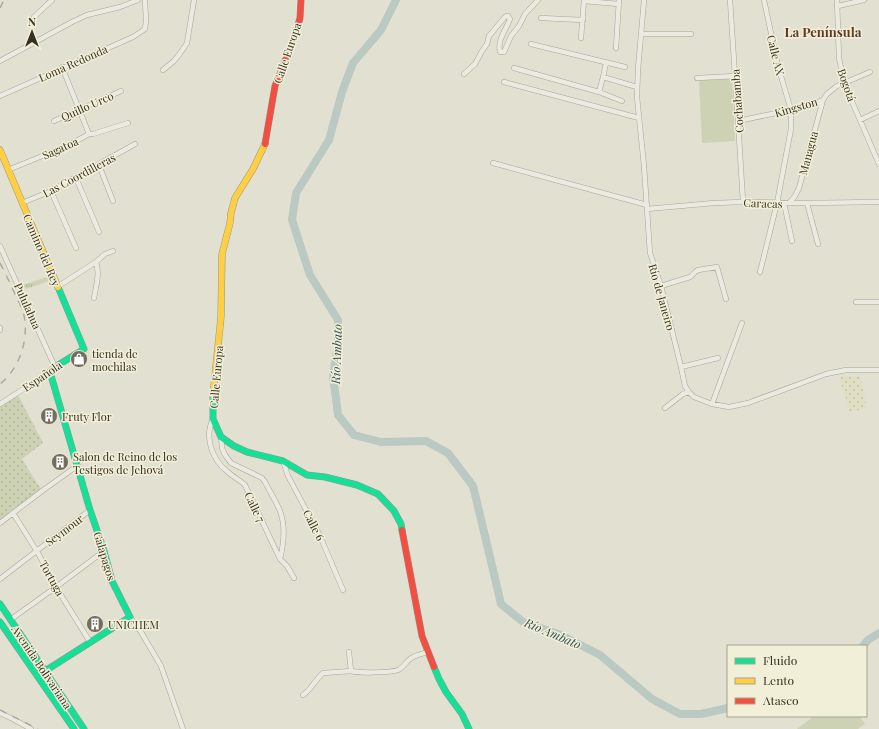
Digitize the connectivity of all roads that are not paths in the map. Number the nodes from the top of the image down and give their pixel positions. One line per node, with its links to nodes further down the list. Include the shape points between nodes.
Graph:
1 (52, 0): 15 (street)
2 (138, 0): 23 (street, via 87,15)
3 (145, 0): 26 (street, Loma Redonda, via 145,29 133,37)
4 (194, 0): 28 (street, via 187,43 174,61)
5 (301, 0): 92 (street, Calle Europa, via 300,18 274,91 261,153 235,198 222,254 221,317)
6 (538, 0): 30 (street, via 525,14 504,52 500,52 499,43 510,19 508,16 489,36 475,64)
7 (644, 0): 18 (street, Río de Janeiro)
8 (730, 0): 31 (street, Cochabamba)
9 (764, 0): 43 (street, Calle AX, via 778,66)
10 (837, 0): 14 (street, Bogotá)
11 (864, 0): 14 (street)
12 (584, 1): 13 (street); 17 (street)
13 (619, 2): 22 (street)
14 (838, 6): 35 (street, Bogotá, via 839,58)
15 (34, 17)
16 (541, 18): 17 (street)
17 (584, 20): 20 (street)
18 (641, 34): 19 (street); 36 (street, Río de Janeiro)
19 (691, 34)
20 (581, 38)
21 (531, 44): 24 (street)
22 (616, 48)
23 (0, 61)
24 (606, 63): 25 (street); 32 (street)
25 (625, 67)
26 (62, 68): 39 (street, Loma Redonda); 42 (street, Sagatoa)
27 (514, 68): 38 (street)
28 (163, 70)
29 (870, 72): 35 (street, Kingston)
30 (464, 74)
31 (736, 76): 33 (street); 48 (street, Cochabamba)
32 (603, 77): 36 (street); 38 (street)
33 (697, 78)
34 (504, 82): 45 (street)
35 (844, 83): 40 (street, Kingston, via 832,89); 46 (street, Bogotá)
36 (637, 87): 45 (street, Río de Janeiro)
37 (121, 91): 42 (street, Quillo Urco)
38 (599, 92): 41 (street)
39 (0, 96)
40 (823, 100): 43 (street, Kingston); 64 (street, Managua, via 798,188 795,196)
41 (622, 101)
42 (79, 109): 47 (street, Quillo Urco); 50 (street, Sagatoa)
43 (791, 110): 48 (street, Kingston); 63 (street, Calle AX, via 791,129)
44 (879, 111): 46 (street)
45 (639, 118): 66 (street, Río de Janeiro)
46 (860, 120): 54 (street, Bogotá)
47 (54, 121)
48 (738, 121): 60 (street, Cochabamba)
49 (128, 123): 50 (street)
50 (90, 134): 56 (street, Sagatoa)
51 (136, 144): 55 (street, Las Coordilleras)
52 (0, 150): 56 (street, Camino del Rey)
53 (493, 163): 66 (street)
54 (879, 164)
55 (99, 165): 57 (street, Las Coordilleras); 59 (street)
56 (8, 170): 62 (street, Camino del Rey)
57 (76, 178): 58 (street, Las Coordilleras); 67 (street)
58 (50, 191): 62 (street, Las Coordilleras); 71 (street)
59 (113, 200)
60 (743, 202): 63 (street, Caracas); 66 (street, Caracas)
61 (879, 202): 65 (street, Caracas)
62 (22, 203): 76 (street, Camino del Rey)
63 (777, 203): 64 (street, Caracas); 74 (street, Calle AX)
64 (786, 203): 65 (street, Caracas); 68 (street)
65 (807, 203): 69 (street)
66 (647, 207): 75 (street, Río de Janeiro, via 650,253)
67 (99, 232)
68 (792, 241)
69 (818, 244)
70 (0, 246): 84 (street, Pululahua)
71 (76, 248)
72 (113, 250): 73 (street)
73 (96, 262): 76 (street); 77 (street)
74 (760, 272)
75 (661, 286): 78 (street, via 693,276 695,271 717,267); 85 (street, Río de Janeiro)
76 (57, 287): 82 (street, Camino del Rey)
77 (94, 298)
78 (726, 299)
79 (856, 302): 80 (street)
80 (879, 302)
81 (742, 323): 90 (street)
82 (84, 349): 84 (street, Española)
83 (718, 358): 85 (street)
84 (55, 367): 87 (street, Española)
85 (681, 367): 88 (street, Río de Janeiro)
86 (879, 370): 90 (street, via 837,371 748,403 729,407)
87 (50, 372): 89 (street, Española); 95 (street, Galapagos)
88 (689, 392): 90 (street, via 694,397); 91 (street)
89 (0, 404)
90 (712, 404)
91 (665, 408)
92 (213, 419): 93 (street, Calle Europa); 101 (street, Calle 7, via 209,437 214,456 227,472 245,485)
93 (221, 437): 94 (street, via 247,452); 101 (street, via 222,448 231,463 262,478 280,512 284,529)
94 (283, 461): 105 (street, Calle 6); 112 (street, via 307,474 336,479 368,489 378,494 394,511 401,524 422,636)
95 (77, 466): 96 (street, Galapagos); 97 (street)
96 (90, 510): 99 (street, Seymour); 100 (street, Galapagos)
97 (13, 513): 98 (street); 99 (street, Tortuga)
98 (0, 523)
99 (37, 551): 103 (street, Seymour); 104 (street, Tortuga)
100 (104, 551): 104 (street); 107 (street, Galapagos, via 112,581)
101 (280, 559): 102 (street, Calle 7)
102 (294, 578)
103 (0, 579)
104 (56, 587): 108 (street); 110 (street, Tortuga)
105 (343, 590)
106 (0, 604): 108 (street, Avenida Bolivariana)
107 (130, 617): 110 (street); 121 (street, Galapagos, via 161,666)
108 (10, 620): 113 (street, Avenida Bolivariana)
109 (0, 622): 115 (street, Avenida Bolivariana)
110 (90, 642): 113 (street)
111 (349, 652): 114 (street)
112 (428, 652): 114 (street, via 409,660 398,670); 122 (street, via 439,679)
113 (45, 671): 115 (street); 120 (street, Avenida Bolivariana)
114 (351, 671): 116 (street, via 323,673)
115 (38, 678): 119 (street, Avenida Bolivariana)
116 (303, 695)
117 (0, 713): 118 (street)
118 (31, 729)
119 (74, 729)
120 (84, 729)
121 (183, 729)
122 (469, 729)

